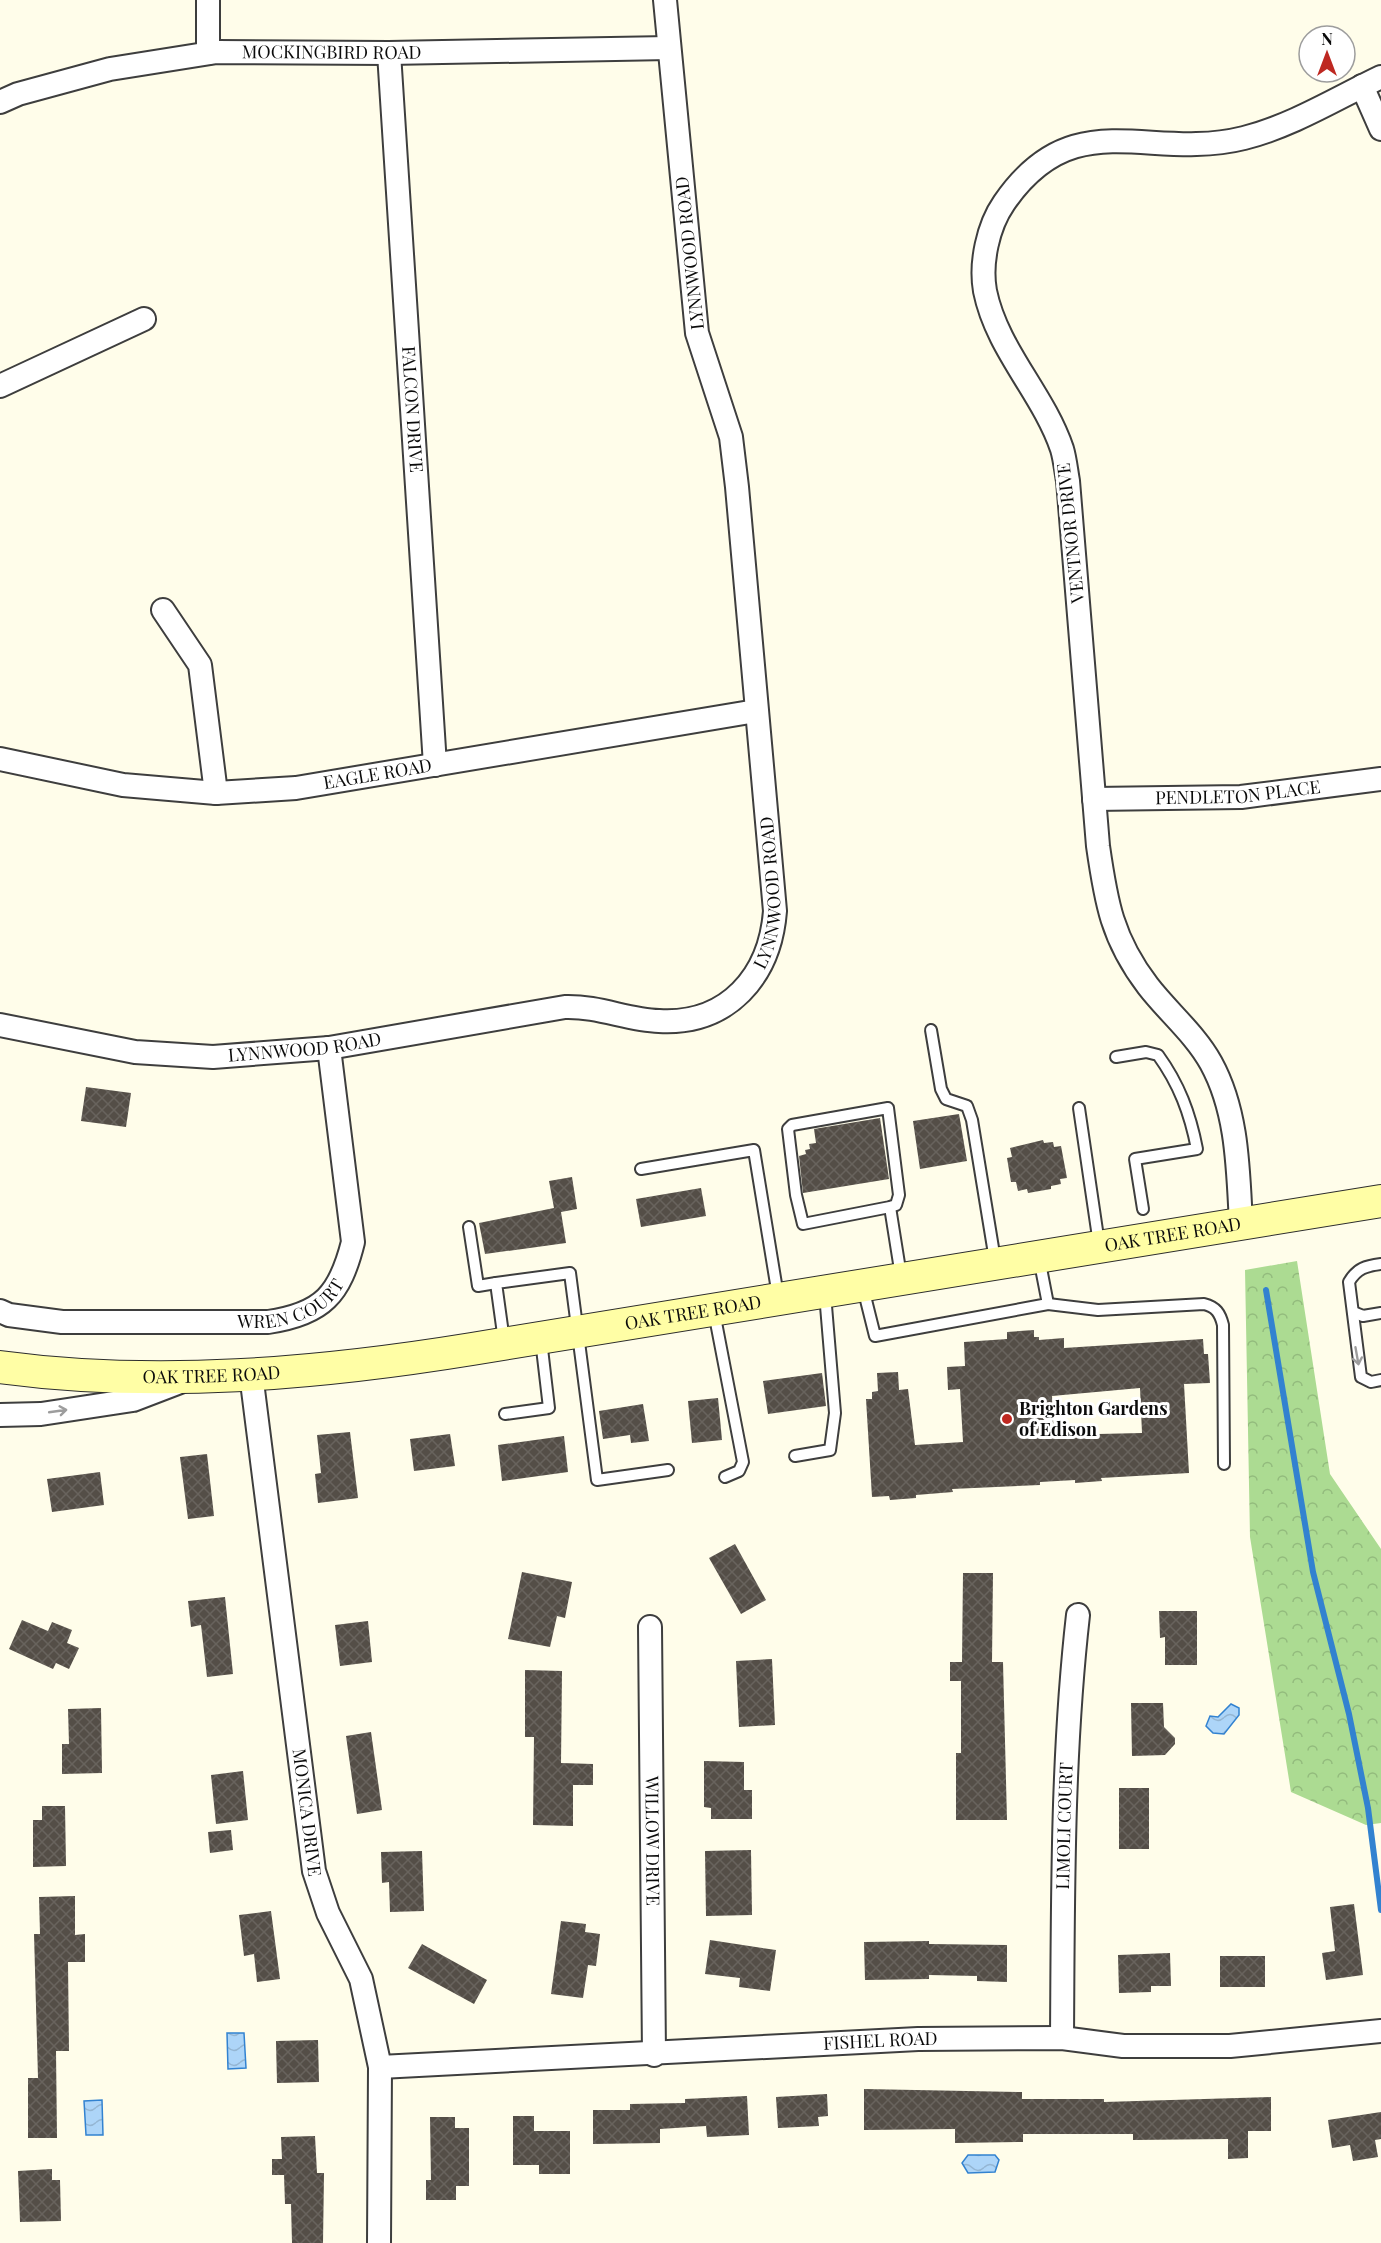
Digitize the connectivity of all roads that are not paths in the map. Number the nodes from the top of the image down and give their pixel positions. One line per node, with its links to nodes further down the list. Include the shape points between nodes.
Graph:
1 (208, 0): 5 (street)
2 (665, 0): 3 (street, LYNNWOOD ROAD)
3 (669, 48): 4 (street, MOCKINGBIRD ROAD); 12 (street, LYNNWOOD ROAD, via 697,333 731,437)
4 (389, 53): 5 (street, MOCKINGBIRD ROAD); 14 (street, FALCON DRIVE)
5 (208, 54): 7 (street, MOCKINGBIRD ROAD, via 110,69)
6 (1372, 82): 8 (street); 17 (street, VENTNOR DRIVE, via 1293,120 1244,138 1191,145 1113,140 1085,143 1059,153 1016,186 989,236 984,288 993,321 1062,450 1068,480)
7 (0, 102)
8 (1381, 129)
9 (144, 319): 10 (street)
10 (0, 386)
11 (163, 610): 16 (street, via 200,664)
12 (756, 711): 14 (street, EAGLE ROAD); 20 (street, LYNNWOOD ROAD, via 775,911 767,956 741,992 703,1016 681,1021 658,1022 597,1008 565,1007)
13 (0, 759): 16 (street, EAGLE ROAD, via 123,785)
14 (435, 765): 16 (street, EAGLE ROAD, via 296,788)
15 (1381, 778): 17 (street, PENDLETON PLACE, via 1241,797)
16 (216, 793)
17 (1094, 799): 27 (street, VENTNOR DRIVE, via 1106,902 1117,938 1148,986 1211,1063 1225,1098 1236,1147)
18 (0, 1025): 20 (street, LYNNWOOD ROAD, via 135,1052 213,1057)
19 (931, 1030): 31 (lane, via 941,1089 946,1099 967,1106 972,1120)
20 (329, 1048): 40 (street, WREN COURT, via 353,1242 337,1289 321,1305 293,1318 268,1322 62,1322)
21 (1116, 1057): 26 (lane, via 1146,1052 1158,1055 1179,1088 1197,1149 1135,1159)
22 (1079, 1108): 29 (lane)
23 (641, 1169): 37 (lane, via 754,1150)
24 (1381, 1201): 27 (main road, OAK TREE ROAD)
25 (890, 1207): 25 (lane, via 803,1224 788,1129 801,1123 888,1108 899,1195 896,1205); 33 (lane)
26 (1143, 1209)
27 (1241, 1224): 29 (main road, OAK TREE ROAD)
28 (469, 1227): 34 (lane, via 478,1286)
29 (1099, 1247): 30 (main road, OAK TREE ROAD)
30 (1038, 1257): 31 (main road, OAK TREE ROAD); 38 (lane)
31 (996, 1264): 33 (main road, OAK TREE ROAD)
32 (1381, 1264): 41 (lane, via 1356,1271 1349,1282)
33 (902, 1279): 35 (main road, OAK TREE ROAD)
34 (496, 1284): 43 (lane, via 570,1273); 45 (lane)
35 (862, 1285): 36 (main road, OAK TREE ROAD); 38 (lane, via 875,1336)
36 (825, 1291): 37 (main road, OAK TREE ROAD); 52 (lane, via 835,1413 830,1450)
37 (778, 1299): 39 (main road, OAK TREE ROAD)
38 (1048, 1304): 53 (lane, via 1098,1310 1213,1306 1223,1325)
39 (713, 1309): 43 (main road, OAK TREE ROAD); 55 (lane, via 743,1462 739,1471)
40 (0, 1311)
41 (1353, 1312): 42 (lane, via 1363,1316); 49 (lane, one-way to 49, via 1361,1377 1371,1382)
42 (1381, 1313)
43 (578, 1331): 44 (main road, OAK TREE ROAD); 54 (lane, via 597,1480)
44 (540, 1337): 45 (main road, OAK TREE ROAD); 50 (lane, via 549,1408)
45 (504, 1343): 47 (main road, OAK TREE ROAD, via 410,1359)
46 (0, 1367): 48 (main road, OAK TREE ROAD)
47 (250, 1374): 48 (main road, OAK TREE ROAD); 61 (street, MONICA DRIVE, via 314,1871 328,1913 361,1980)
48 (198, 1376): 51 (street, one-way to 48, via 41,1414 133,1400)
49 (1381, 1380)
50 (505, 1414)
51 (0, 1415)
52 (795, 1456)
53 (1224, 1464)
54 (668, 1470)
55 (725, 1477)
56 (1078, 1615): 59 (street, LIMOLI COURT, via 1064,1788)
57 (650, 1627): 60 (street, WILLOW DRIVE)
58 (1381, 2031): 59 (street, FISHEL ROAD, via 1230,2046 1123,2046)
59 (1062, 2038): 60 (street, FISHEL ROAD, via 918,2039)
60 (654, 2055): 61 (street, FISHEL ROAD)
61 (380, 2067): 62 (street, MONICA DRIVE)
62 (379, 2243)

